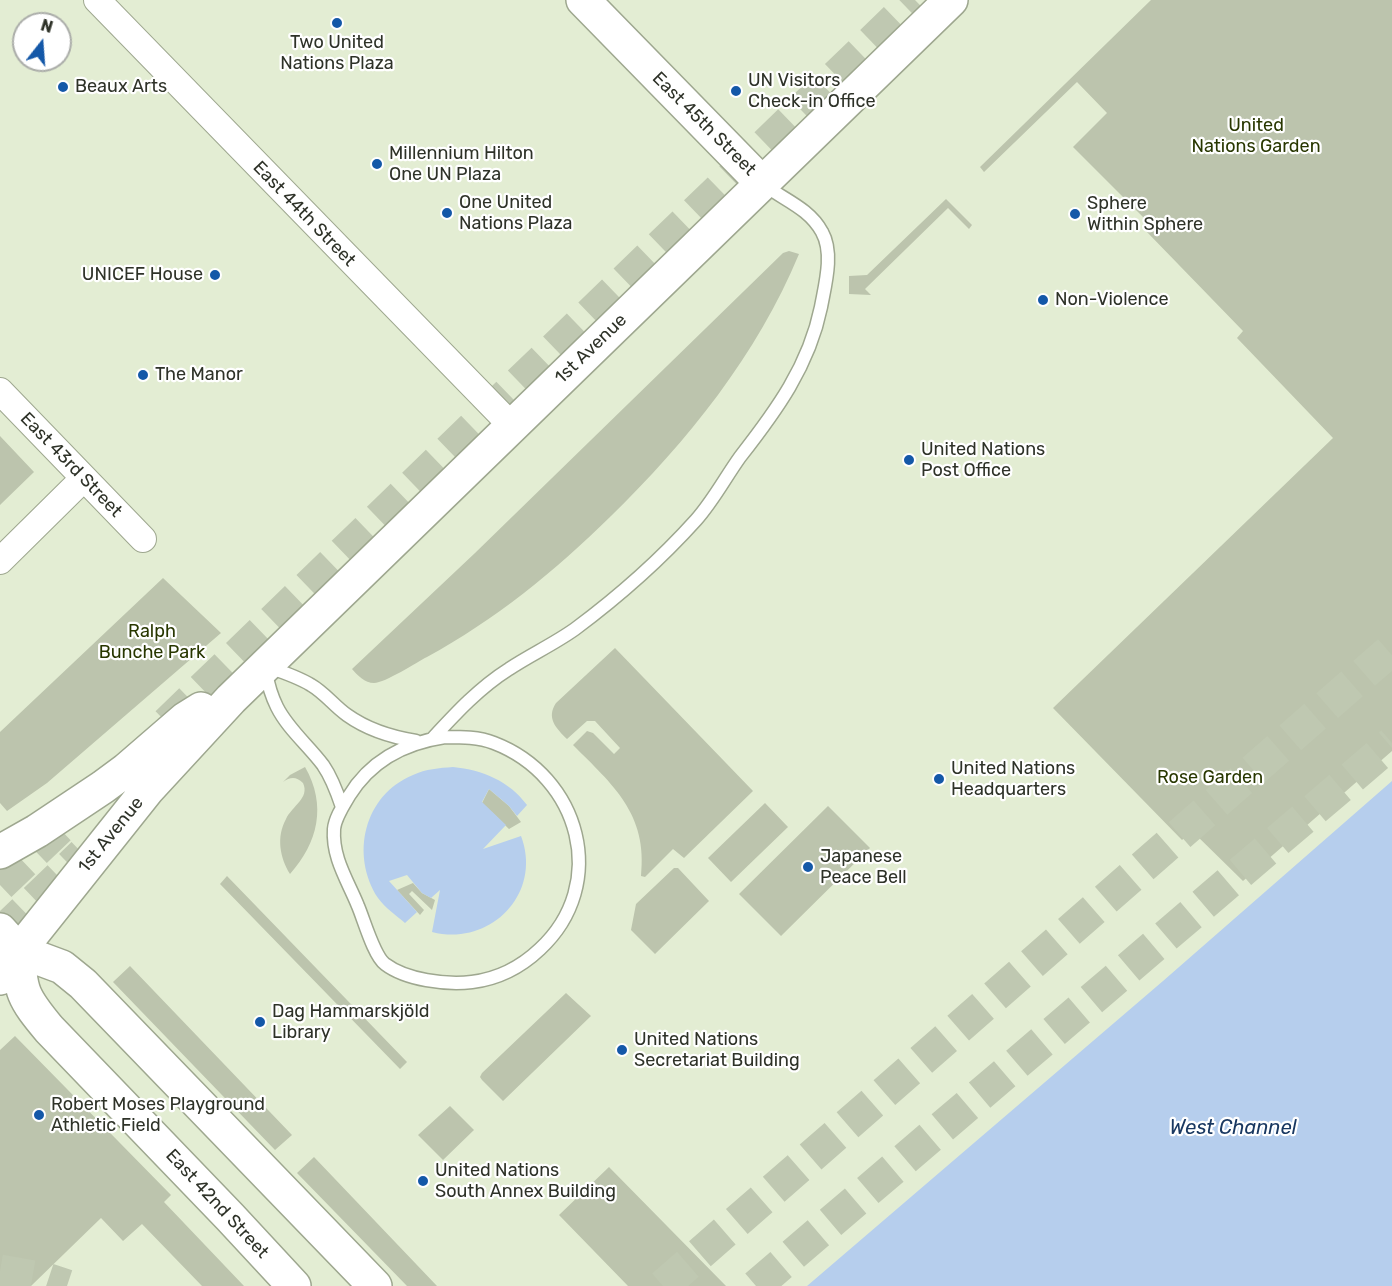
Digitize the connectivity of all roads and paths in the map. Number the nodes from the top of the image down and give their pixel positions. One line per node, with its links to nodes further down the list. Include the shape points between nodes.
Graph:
1 (97, 0): 6 (street, East 44th Street)
2 (583, 0): 4 (main road, East 45th Street)
3 (951, 0): 4 (main road, 1st Avenue)
4 (762, 183): 6 (main road, 1st Avenue); 12 (lane, East 45th Street, via 802,208 823,232 828,256 813,337 774,413 697,519 663,553 573,630 507,669 471,697)
5 (0, 391): 7 (street, East 43rd Street)
6 (512, 426): 10 (main road, 1st Avenue)
7 (84, 478): 8 (street, East 43rd Street); 9 (street)
8 (143, 539)
9 (0, 561)
10 (264, 666): 11 (main road, 1st Avenue); 13 (lane, via 310,684 346,715 369,728); 14 (lane, via 277,707 323,765)
11 (231, 699): 15 (main road, 1st Avenue, via 195,713 103,787); 16 (main road, 1st Avenue)
12 (432, 739): 13 (lane); 14 (lane, via 473,738 517,753 551,782 567,808 578,849 576,886 561,924 531,958 493,978 455,984 414,977 383,963 338,860 334,828)
13 (418, 742): 14 (lane, via 371,768)
14 (342, 807)
15 (0, 852)
16 (10, 940): 17 (main road, 1st Avenue); 18 (main road, East 42nd Street, via 24,995 49,1029); 19 (main road, via 72,974)
17 (0, 978)
18 (292, 1283)
19 (375, 1286)

